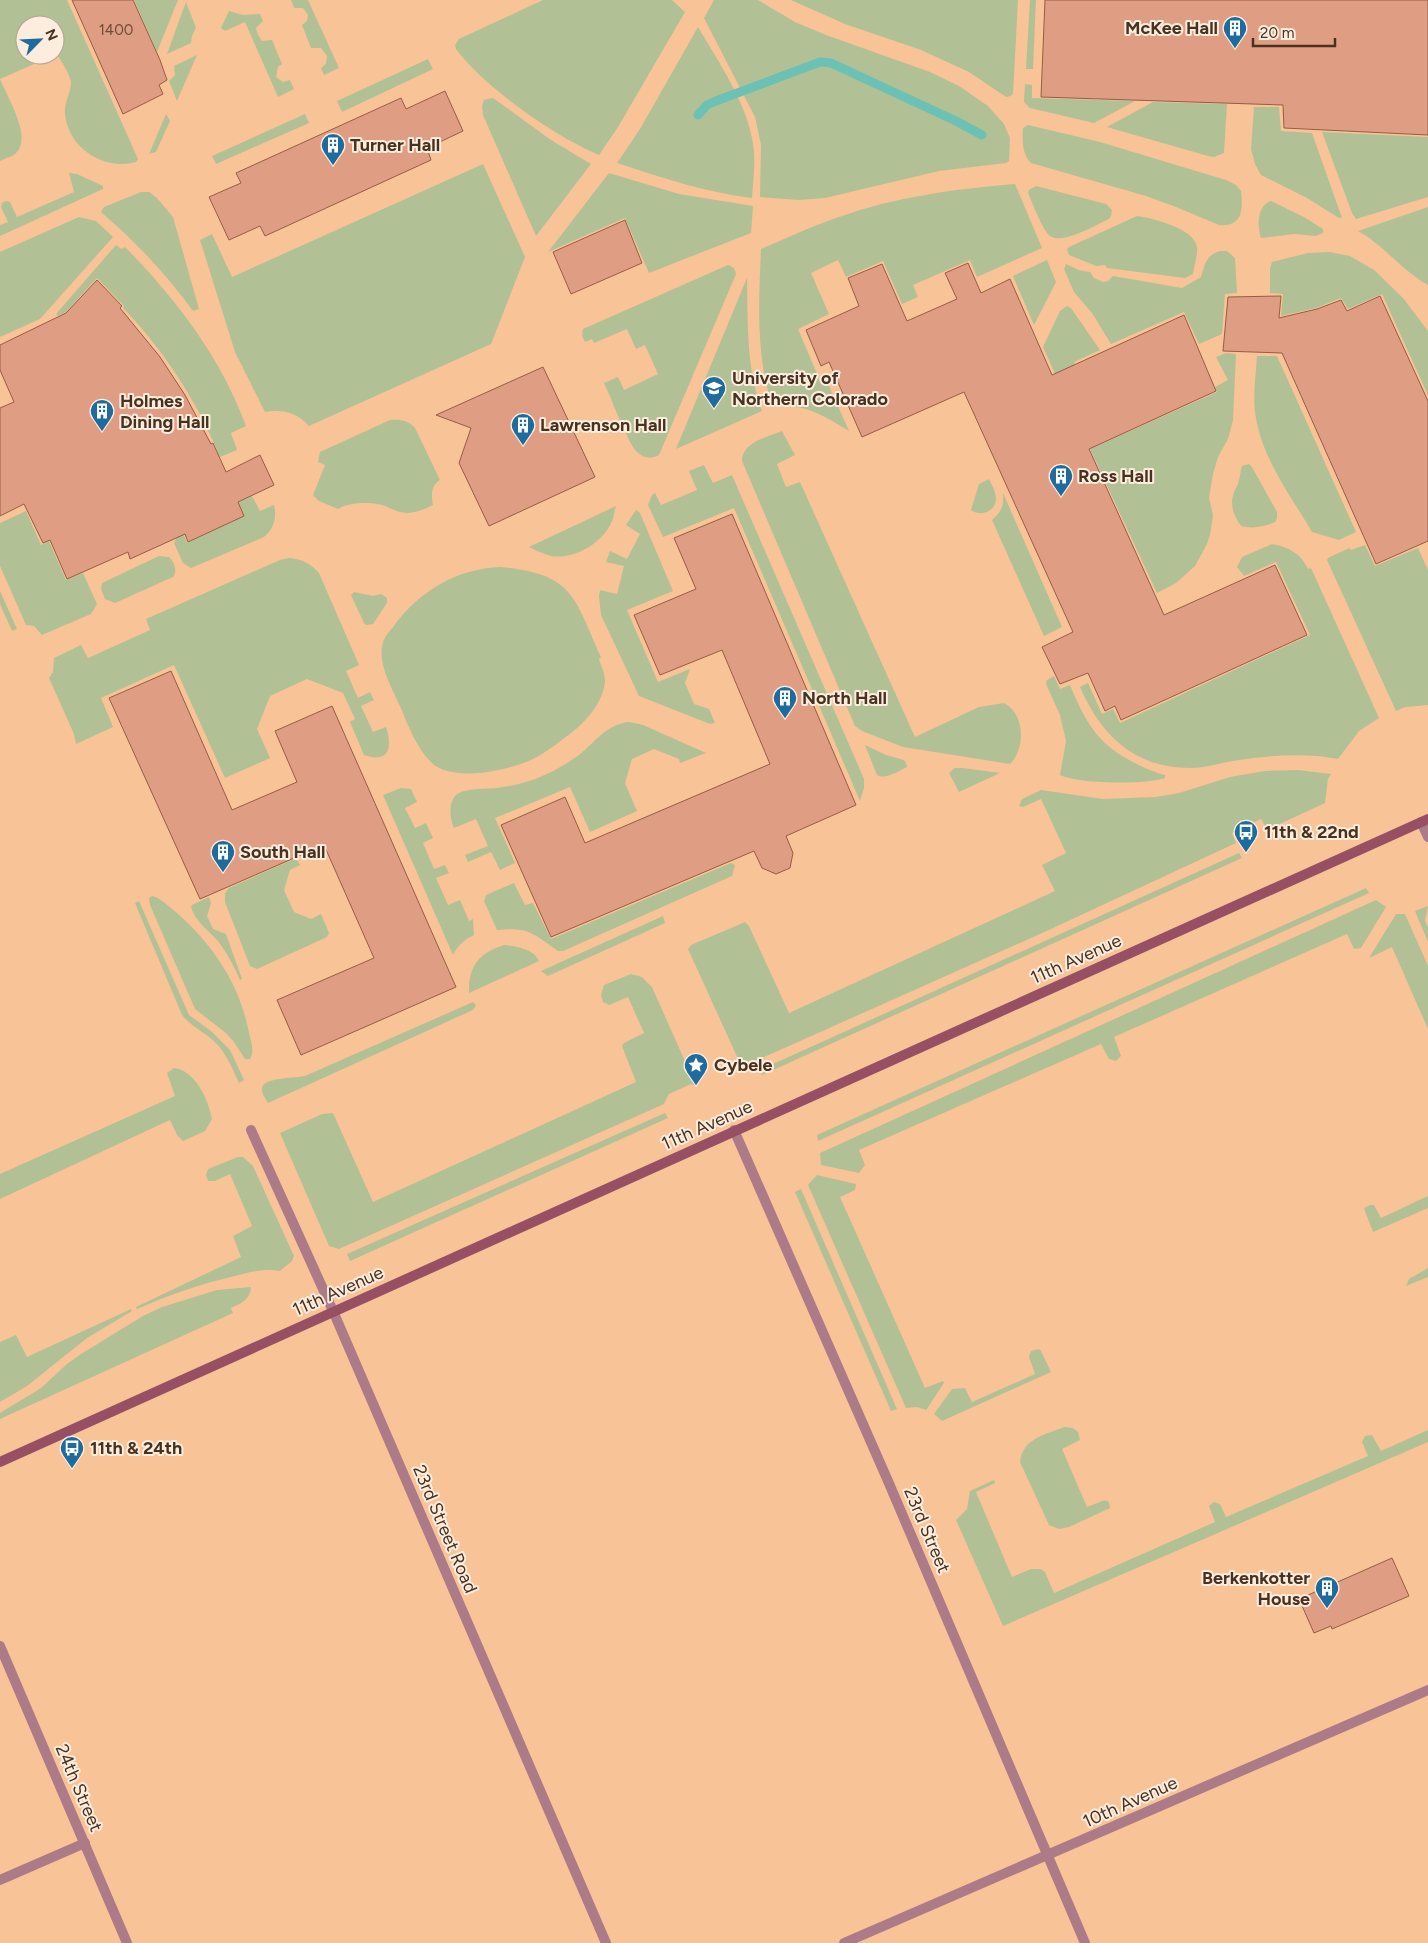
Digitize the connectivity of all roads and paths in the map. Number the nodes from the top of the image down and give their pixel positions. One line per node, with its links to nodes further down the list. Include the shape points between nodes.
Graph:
1 (1425, 820): 2 (street); 4 (main road, 11th Avenue)
2 (1428, 837)
3 (251, 1130): 5 (street, 23rd Street Road)
4 (734, 1130): 5 (main road, 11th Avenue); 10 (street, 23rd Street)
5 (333, 1311): 6 (main road, 11th Avenue); 13 (street, 23rd Street Road)
6 (0, 1462)
7 (0, 1646): 9 (street, 24th Street)
8 (1428, 1690): 10 (street, 10th Avenue)
9 (85, 1842): 11 (street); 12 (street, 24th Street)
10 (1048, 1856): 14 (street, 10th Avenue); 15 (street, 23rd Street)
11 (0, 1880)
12 (127, 1943)
13 (606, 1943)
14 (844, 1943)
15 (1086, 1943)

